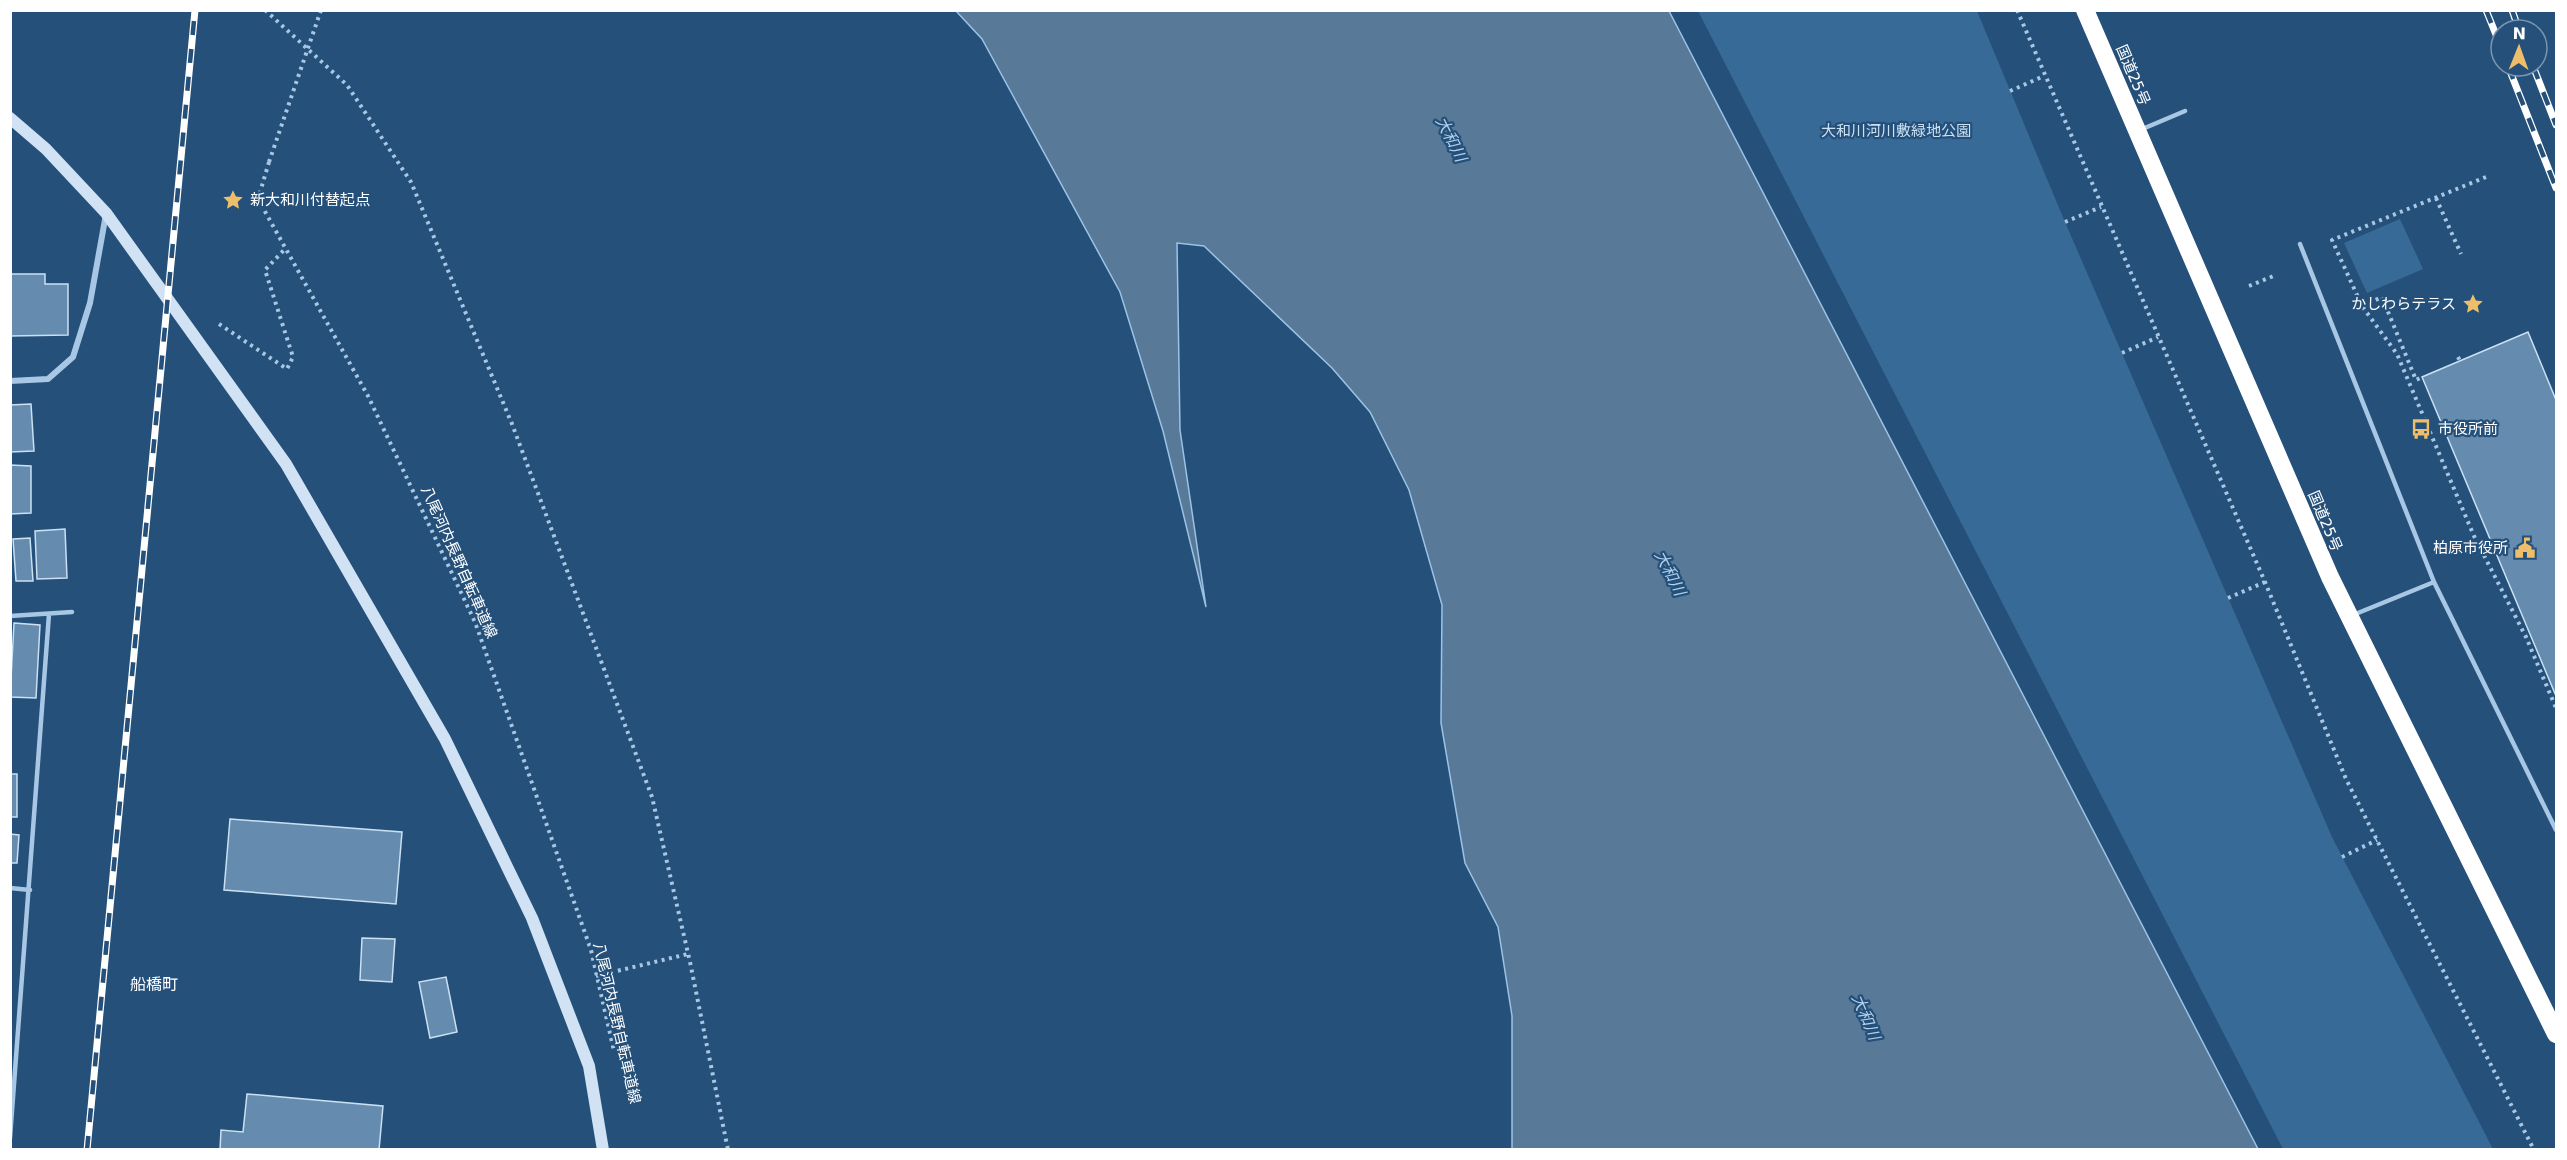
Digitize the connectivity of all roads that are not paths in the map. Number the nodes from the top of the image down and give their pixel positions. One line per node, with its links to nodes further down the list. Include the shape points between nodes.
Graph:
1 (2085, 10): 4 (highway, 国道25号)
2 (2185, 111): 4 (lane)
3 (10, 118): 5 (street)
4 (2138, 131): 12 (highway, 国道25号)
5 (106, 213): 7 (street, via 90,303 73,357 48,379); 18 (street, via 286,464 445,739 536,928 589,1066)
6 (2300, 244): 8 (lane)
7 (10, 381)
8 (2434, 582): 12 (lane); 13 (lane)
9 (72, 612): 10 (lane)
10 (49, 614): 11 (lane); 15 (lane)
11 (10, 616)
12 (2349, 616): 16 (highway, 国道25号)
13 (2556, 830)
14 (10, 888): 15 (lane)
15 (30, 890): 17 (lane)
16 (2556, 1034)
17 (10, 1138)
18 (603, 1149)

